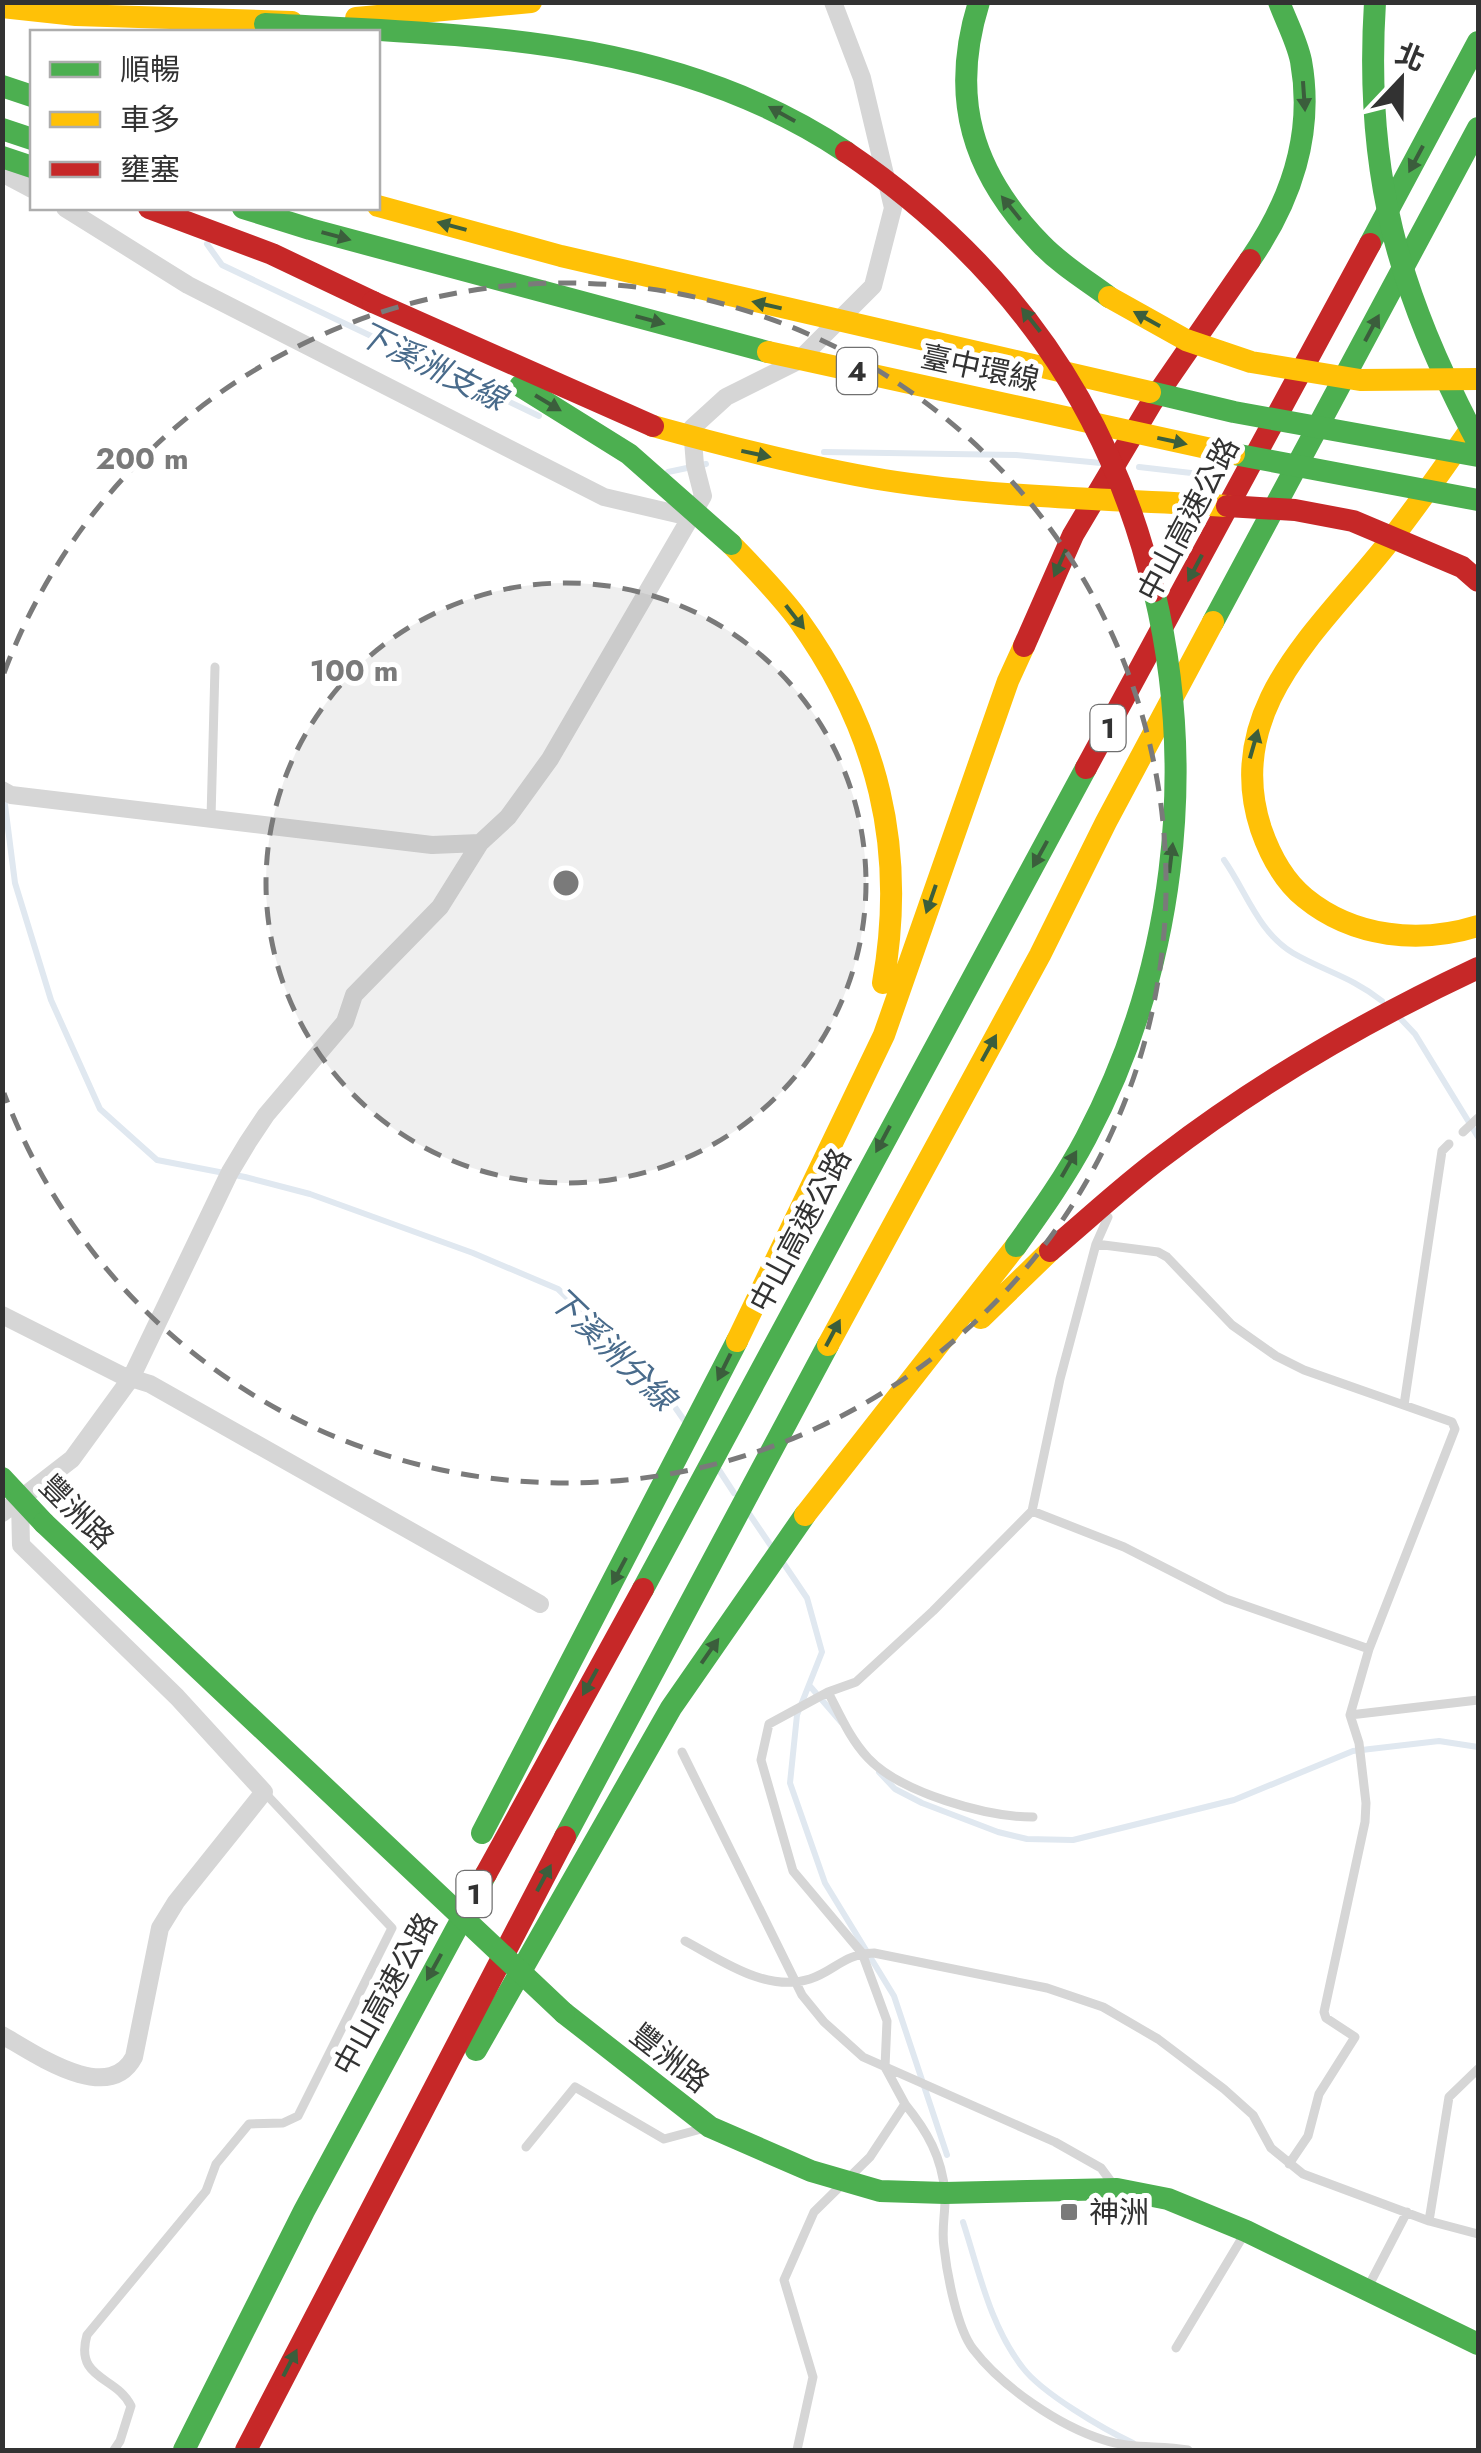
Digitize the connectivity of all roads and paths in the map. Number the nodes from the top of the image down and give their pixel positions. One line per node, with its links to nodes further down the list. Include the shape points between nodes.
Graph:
1 (531, 2): 7 (main road, bridge)
2 (833, 2): 30 (street, via 862,78 893,208 888,237 873,286 798,361 726,397 692,428 703,496)
3 (979, 2): 25 (main road, one-way to 3, bridge, via 1360,380 1250,362 1186,340 1109,297 1043,246 1002,198 978,154 964,97 963,58)
4 (1280, 2): 40 (main road, one-way to 40, via 1300,57 1306,103 1302,152 1269,232 1152,402 1073,534 1008,681 884,1035)
5 (1375, 2): 27 (main road, bridge, via 1375,163 1420,322)
6 (2, 7): 7 (main road)
7 (266, 24): 8 (main road, one-way to 7, bridge)
8 (369, 30)
9 (380, 31): 45 (main road, one-way to 9, bridge, via 1094,1123 1124,1052 1161,916 1176,804 1170,668 1132,508 1108,448 1037,327 995,276 898,188 771,107 628,58)
10 (1478, 42): 77 (main road, 中山高速公路 / 1, one-way to 77)
11 (2, 86): 12 (main road)
12 (30, 95)
13 (1478, 128): 76 (main road, 1, one-way to 13)
14 (2, 130): 15 (main road)
15 (30, 138)
16 (2, 157): 17 (main road)
17 (30, 166)
18 (2, 174): 19 (street)
19 (30, 187)
20 (380, 207): 28 (main road, 臺中環線 / 4, one-way to 20, bridge, via 1178,400 598,265)
21 (68, 210): 30 (street, via 188,285 604,497)
22 (154, 210): 24 (main road, via 272,254)
23 (249, 210): 29 (main road, 臺中環線 / 4, one-way to 29, bridge, via 772,353 1203,448)
24 (373, 302): 31 (main road, one-way to 31, bridge, via 651,425 740,450 885,480 1295,510 1354,521); 40 (main road, one-way to 40, bridge, via 629,454 731,544 796,616 850,701 886,810 893,942)
25 (1478, 379)
26 (1478, 418): 36 (main road, one-way to 26, via 1425,939 1339,920 1302,896 1274,861 1248,792 1249,756 1280,675)
27 (1478, 443)
28 (1478, 456)
29 (1478, 500)
30 (691, 517): 35 (street, via 550,759)
31 (1478, 580)
32 (216, 667): 34 (lane)
33 (2, 790): 34 (street)
34 (211, 821): 35 (street, via 432,845)
35 (480, 843): 46 (street, via 440,908 354,995 345,1022 248,1142)
36 (1478, 926)
37 (1478, 959): 43 (lane, bridge, via 1312,1048 1194,1130 1120,1190)
38 (1478, 968): 45 (main road, bridge, via 1396,1006 1253,1092 1160,1158)
39 (1478, 1118): 41 (lane)
40 (844, 1122): 77 (main road, one-way to 77, via 664,1485 268,2242)
41 (1462, 1132)
42 (1449, 1144): 47 (lane, via 1442,1151)
43 (1096, 1244): 47 (lane, via 1158,1252 1232,1324 1276,1356); 50 (lane)
44 (2, 1315): 46 (street)
45 (952, 1337): 76 (main road, one-way to 45, via 457,2084 671,1708 826,1487)
46 (132, 1378): 49 (street, via 72,1459); 51 (street)
47 (1404, 1405): 52 (lane, via 1452,1422 1455,1429)
48 (2, 1478): 49 (main road, 豐洲路)
49 (11, 1507): 57 (street, via 21,1544); 66 (main road, 豐洲路, bridge, via 44,1522 564,2014)
50 (1032, 1511): 52 (lane, via 1124,1546 1226,1599); 53 (lane, via 856,1682)
51 (540, 1604)
52 (1369, 1650): 55 (lane)
53 (828, 1692): 58 (lane, via 852,1738 887,1774 986,1813); 60 (lane, via 769,1724 760,1760 794,1871)
54 (1478, 1700): 55 (lane)
55 (1351, 1720): 68 (lane, via 1366,1803 1324,2012 1355,2038 1319,2094 1308,2136)
56 (682, 1752): 61 (lane)
57 (264, 1792): 62 (street, via 160,1928 134,2057 125,2070 108,2077 67,2070); 81 (lane, via 392,1928 298,2116 249,2124 216,2164 206,2191 88,2335 88,2365 131,2406)
58 (1033, 1817)
59 (685, 1941): 61 (lane, via 755,1976)
60 (862, 1954): 61 (lane); 63 (lane, via 887,2021); 68 (lane, via 1047,1988 1120,2015 1224,2089)
61 (795, 1981): 63 (lane, via 824,2022 863,2057)
62 (2, 2035)
63 (885, 2067): 65 (lane); 70 (lane, via 1054,2142 1101,2168)
64 (1478, 2069): 73 (lane, via 1449,2097)
65 (905, 2104): 69 (lane); 71 (lane, via 933,2144)
66 (710, 2126): 67 (lane, via 664,2139 574,2087); 69 (main road, 豐洲路)
67 (526, 2147)
68 (1289, 2164): 72 (lane)
69 (846, 2182): 71 (main road, 豐洲路, via 880,2191); 84 (lane, via 814,2212 784,2280 813,2377)
70 (1117, 2189): 71 (main road, 豐洲路); 74 (main road, 豐洲路, via 1168,2199)
71 (945, 2193): 85 (lane, via 943,2242 972,2349 1060,2421 1105,2441)
72 (1407, 2212): 73 (lane); 78 (lane)
73 (1429, 2222): 75 (lane)
74 (1246, 2231): 78 (main road, 豐洲路); 80 (lane)
75 (1478, 2234)
76 (351, 2243): 83 (main road, 1, one-way to 76)
77 (263, 2285): 82 (main road, 中山高速公路 / 1)
78 (1367, 2289): 79 (main road, 豐洲路)
79 (1478, 2344)
80 (1176, 2348)
81 (114, 2450)
82 (184, 2450)
83 (246, 2450)
84 (798, 2450)
85 (1188, 2450)

